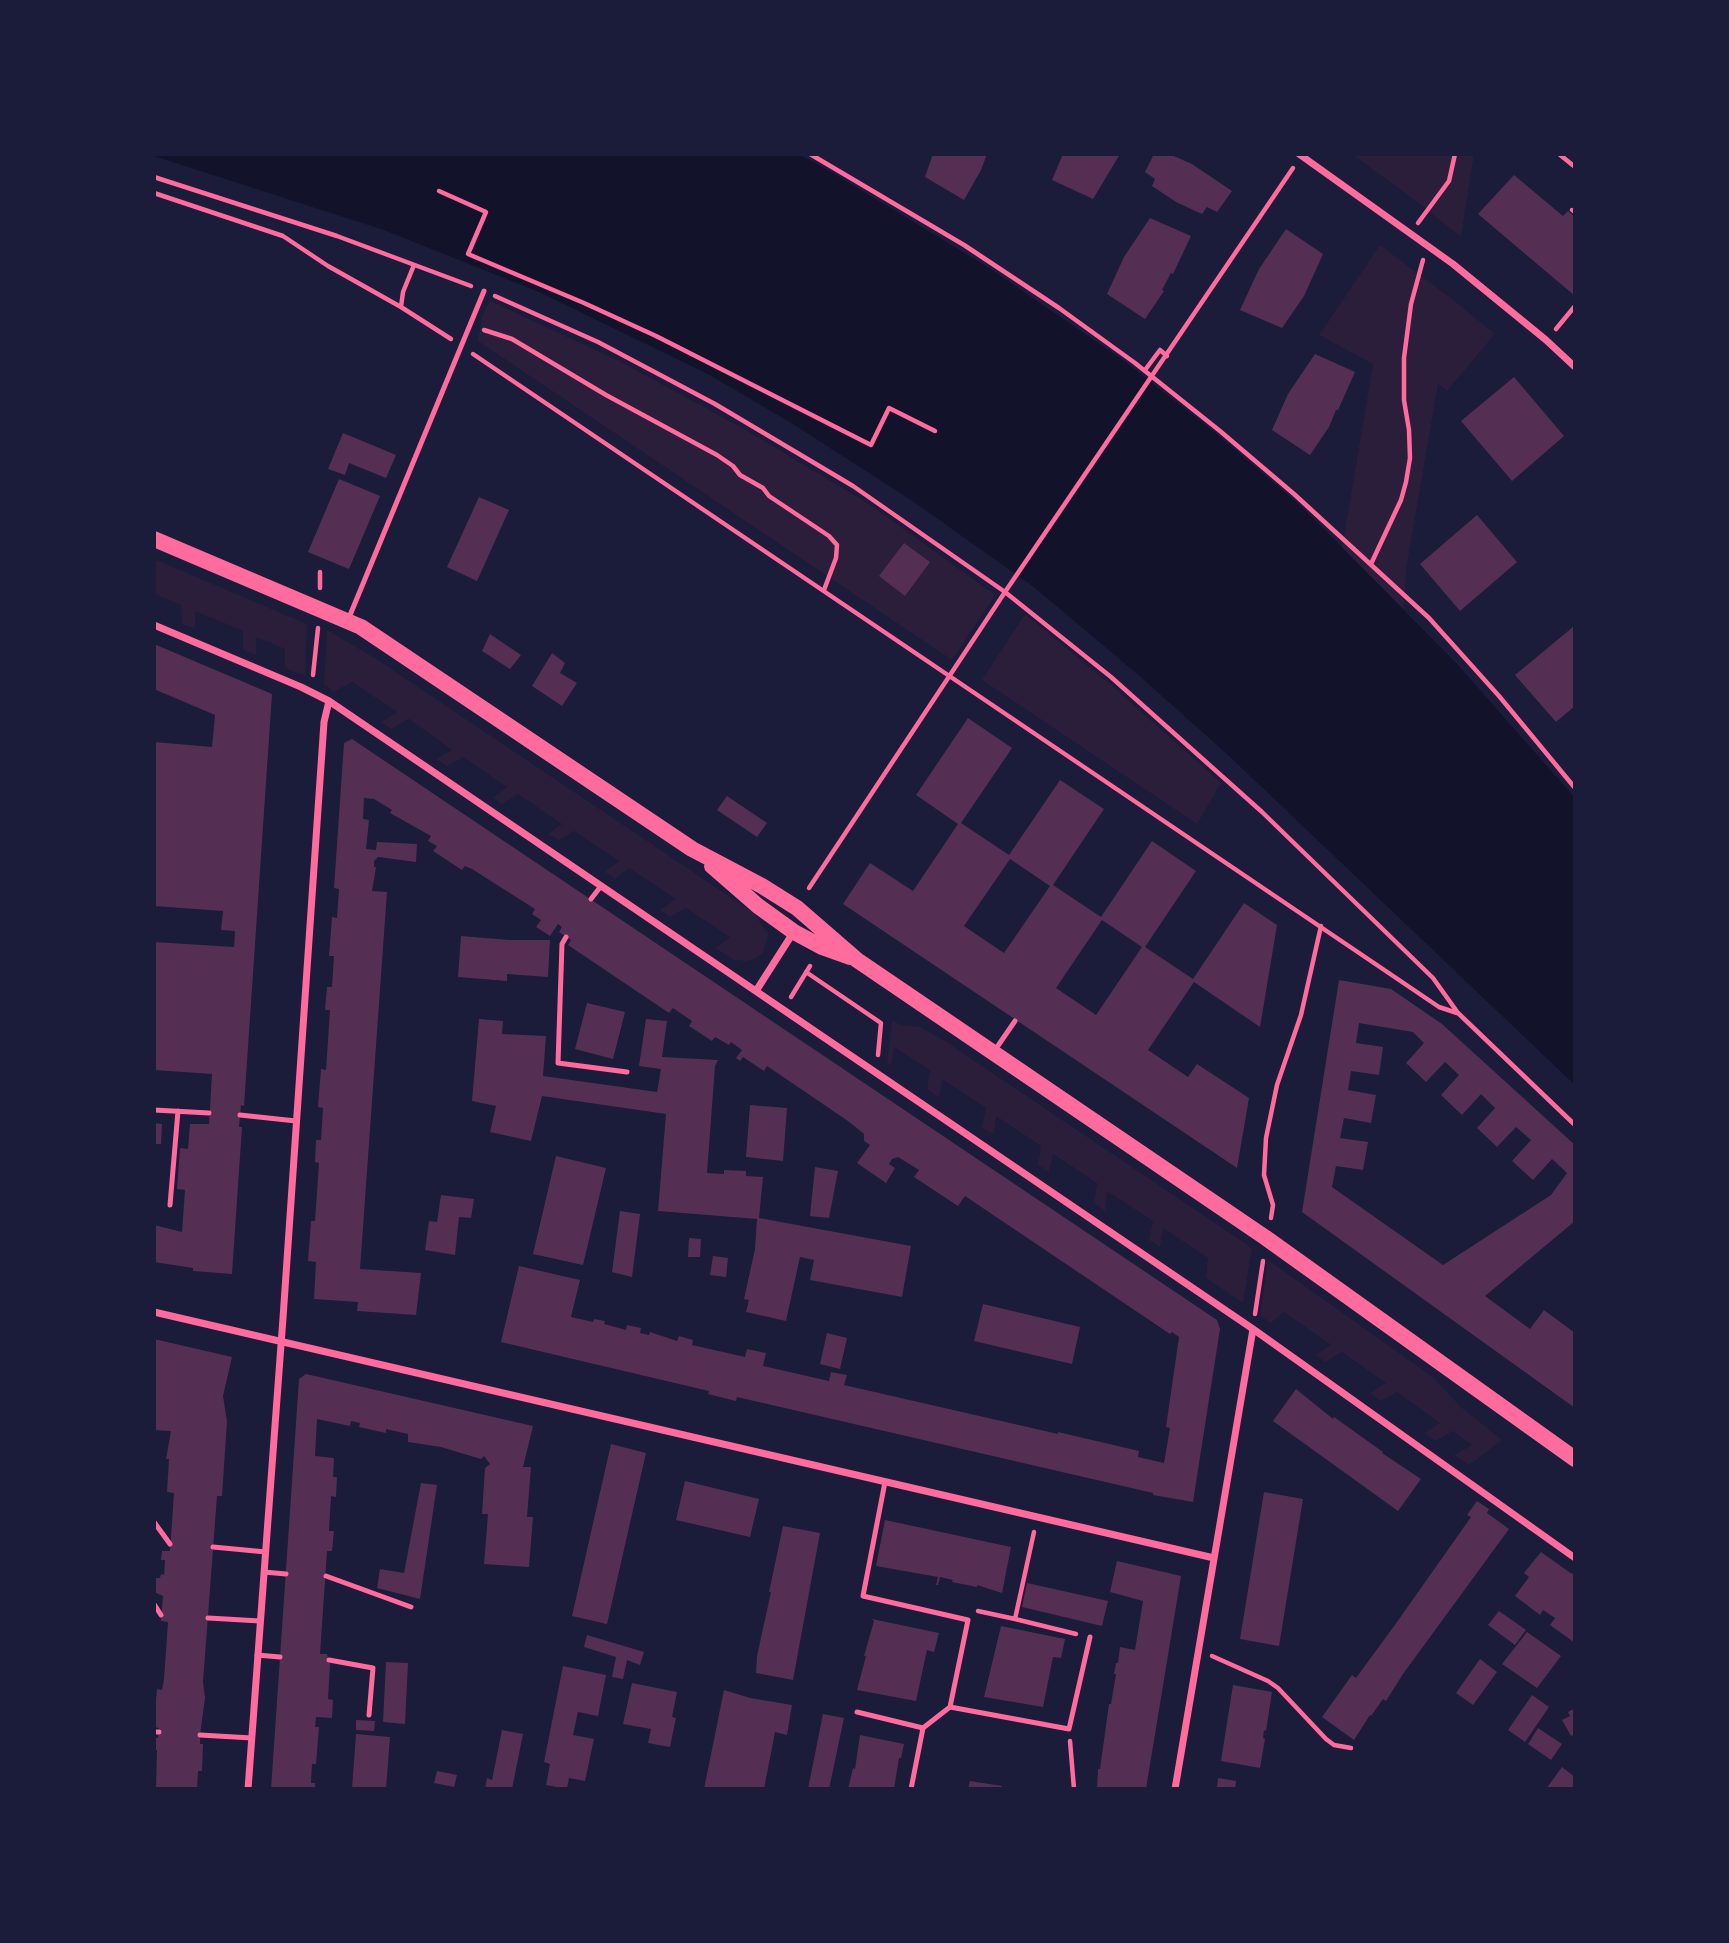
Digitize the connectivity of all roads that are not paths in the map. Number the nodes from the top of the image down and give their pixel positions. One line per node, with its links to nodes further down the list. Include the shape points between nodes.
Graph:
1 (1300, 155): 3 (street, via 1428,246)
2 (484, 291): 5 (lane)
3 (1575, 367)
4 (154, 539): 5 (main road)
5 (348, 620): 8 (main road)
6 (154, 625): 7 (street)
7 (329, 701): 9 (street); 22 (street)
8 (692, 849): 11 (main road); 13 (main road, via 797,908)
9 (601, 886): 10 (lane); 14 (street)
10 (592, 899)
11 (794, 932): 13 (main road); 14 (street)
12 (566, 937): 17 (lane, via 562,944 558,1063)
13 (857, 960): 16 (main road)
14 (756, 991): 25 (street)
15 (1015, 1021): 16 (lane)
16 (993, 1053): 27 (main road, via 1266,1238)
17 (627, 1072)
18 (154, 1110): 19 (lane)
19 (178, 1111): 20 (lane); 23 (lane)
20 (209, 1113)
21 (240, 1115): 22 (lane)
22 (296, 1121): 26 (street)
23 (170, 1205)
24 (154, 1312): 26 (street)
25 (1252, 1329): 33 (street); 34 (street)
26 (281, 1342): 28 (street); 32 (street)
27 (1575, 1459)
28 (885, 1482): 33 (street); 47 (lane, via 863,1597 968,1620)
29 (154, 1522): 30 (lane)
30 (170, 1544)
31 (213, 1547): 32 (lane)
32 (266, 1552): 35 (street)
33 (1214, 1558): 55 (street)
34 (1575, 1558)
35 (264, 1572): 36 (lane); 42 (street)
36 (286, 1574)
37 (326, 1576): 39 (lane)
38 (154, 1604): 40 (lane)
39 (411, 1607)
40 (162, 1615)
41 (208, 1618): 42 (lane)
42 (260, 1621): 44 (street)
43 (1090, 1637): 47 (lane, via 1069,1729)
44 (257, 1656): 45 (lane); 52 (street)
45 (280, 1657)
46 (329, 1660): 49 (lane, via 373,1668)
47 (950, 1707): 50 (lane)
48 (857, 1712): 50 (lane)
49 (369, 1716)
50 (923, 1728): 54 (lane)
51 (200, 1735): 52 (lane)
52 (252, 1738): 53 (street)
53 (248, 1789)
54 (911, 1789)
55 (1175, 1789)

